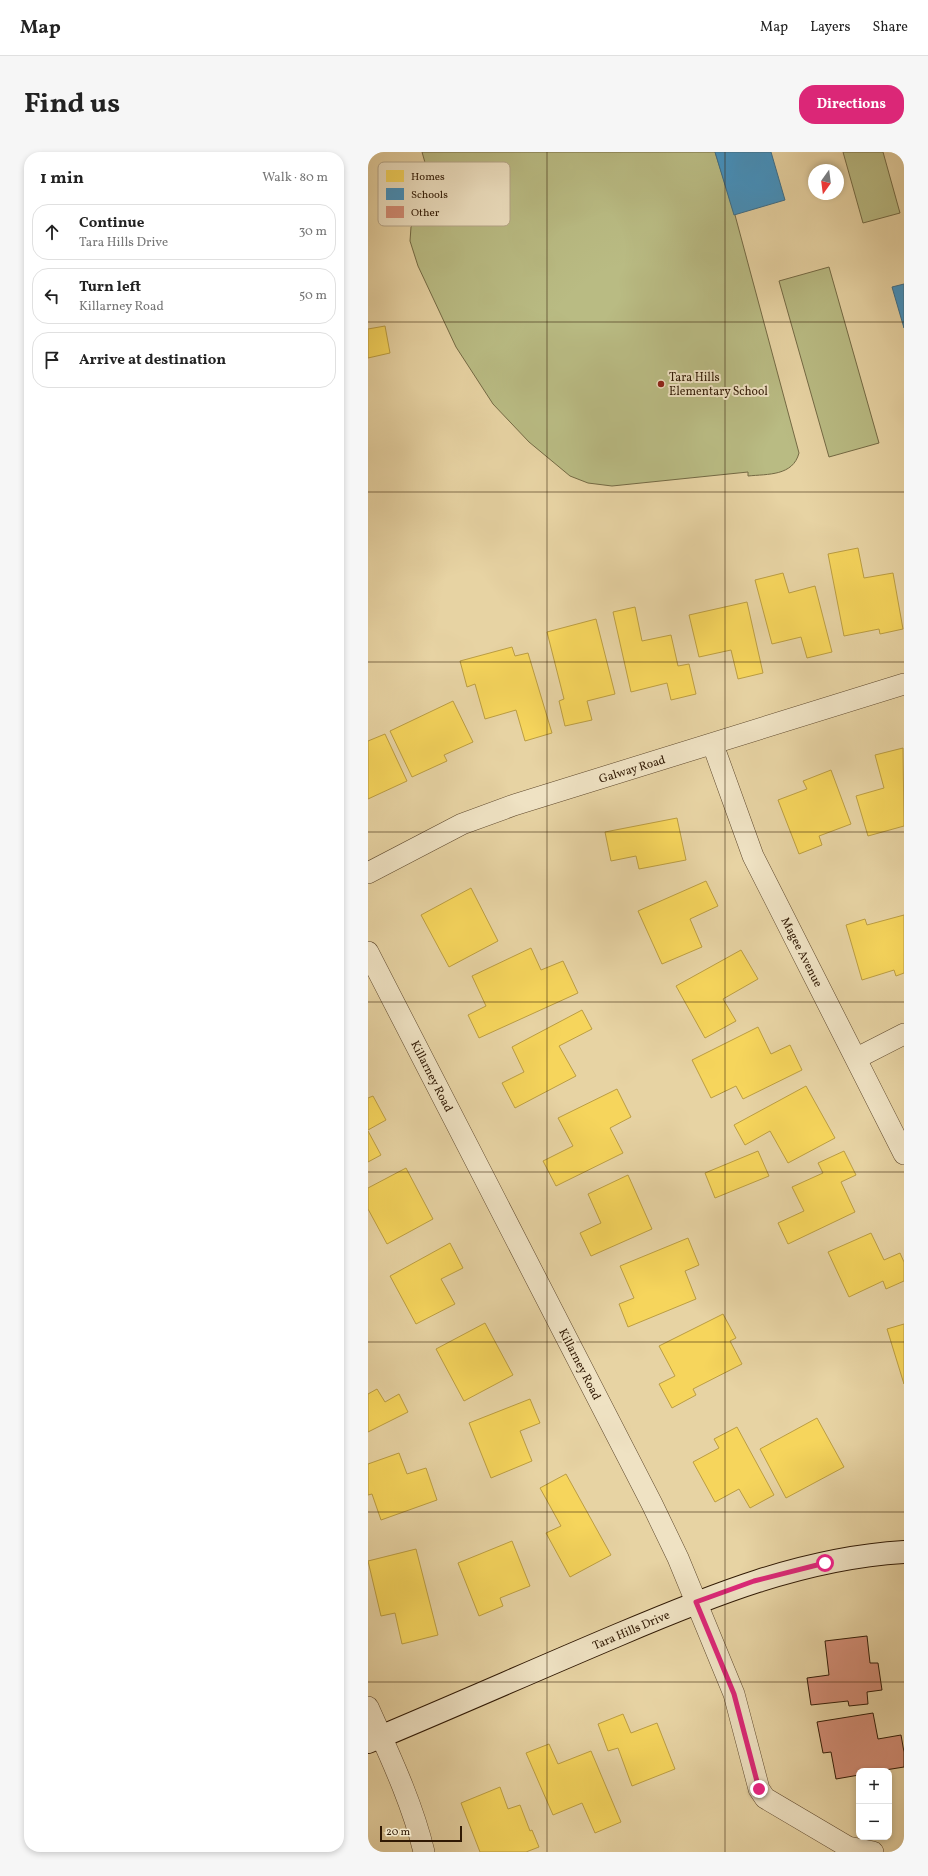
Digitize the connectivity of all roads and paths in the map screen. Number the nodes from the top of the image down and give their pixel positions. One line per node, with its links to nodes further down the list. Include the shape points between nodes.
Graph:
1 (904, 684): 2 (street, Galway Road)
2 (713, 745): 3 (street, Galway Road, via 514,805 462,824); 6 (street, Magee Avenue, via 753,856)
3 (368, 873)
4 (368, 952): 9 (street, Killarney Road, via 652,1504)
5 (904, 1034): 6 (street)
6 (857, 1058): 7 (street, Magee Avenue)
7 (904, 1154)
8 (904, 1552): 9 (street, Tara Hills Drive, via 866,1556 786,1572)
9 (696, 1602): 11 (street, Tara Hills Drive); 13 (street, Killarney Road, via 734,1694 759,1789 765,1798 848,1847)
10 (368, 1707): 11 (street)
11 (375, 1739): 12 (street, via 419,1828)
12 (424, 1852)
13 (873, 1852)

